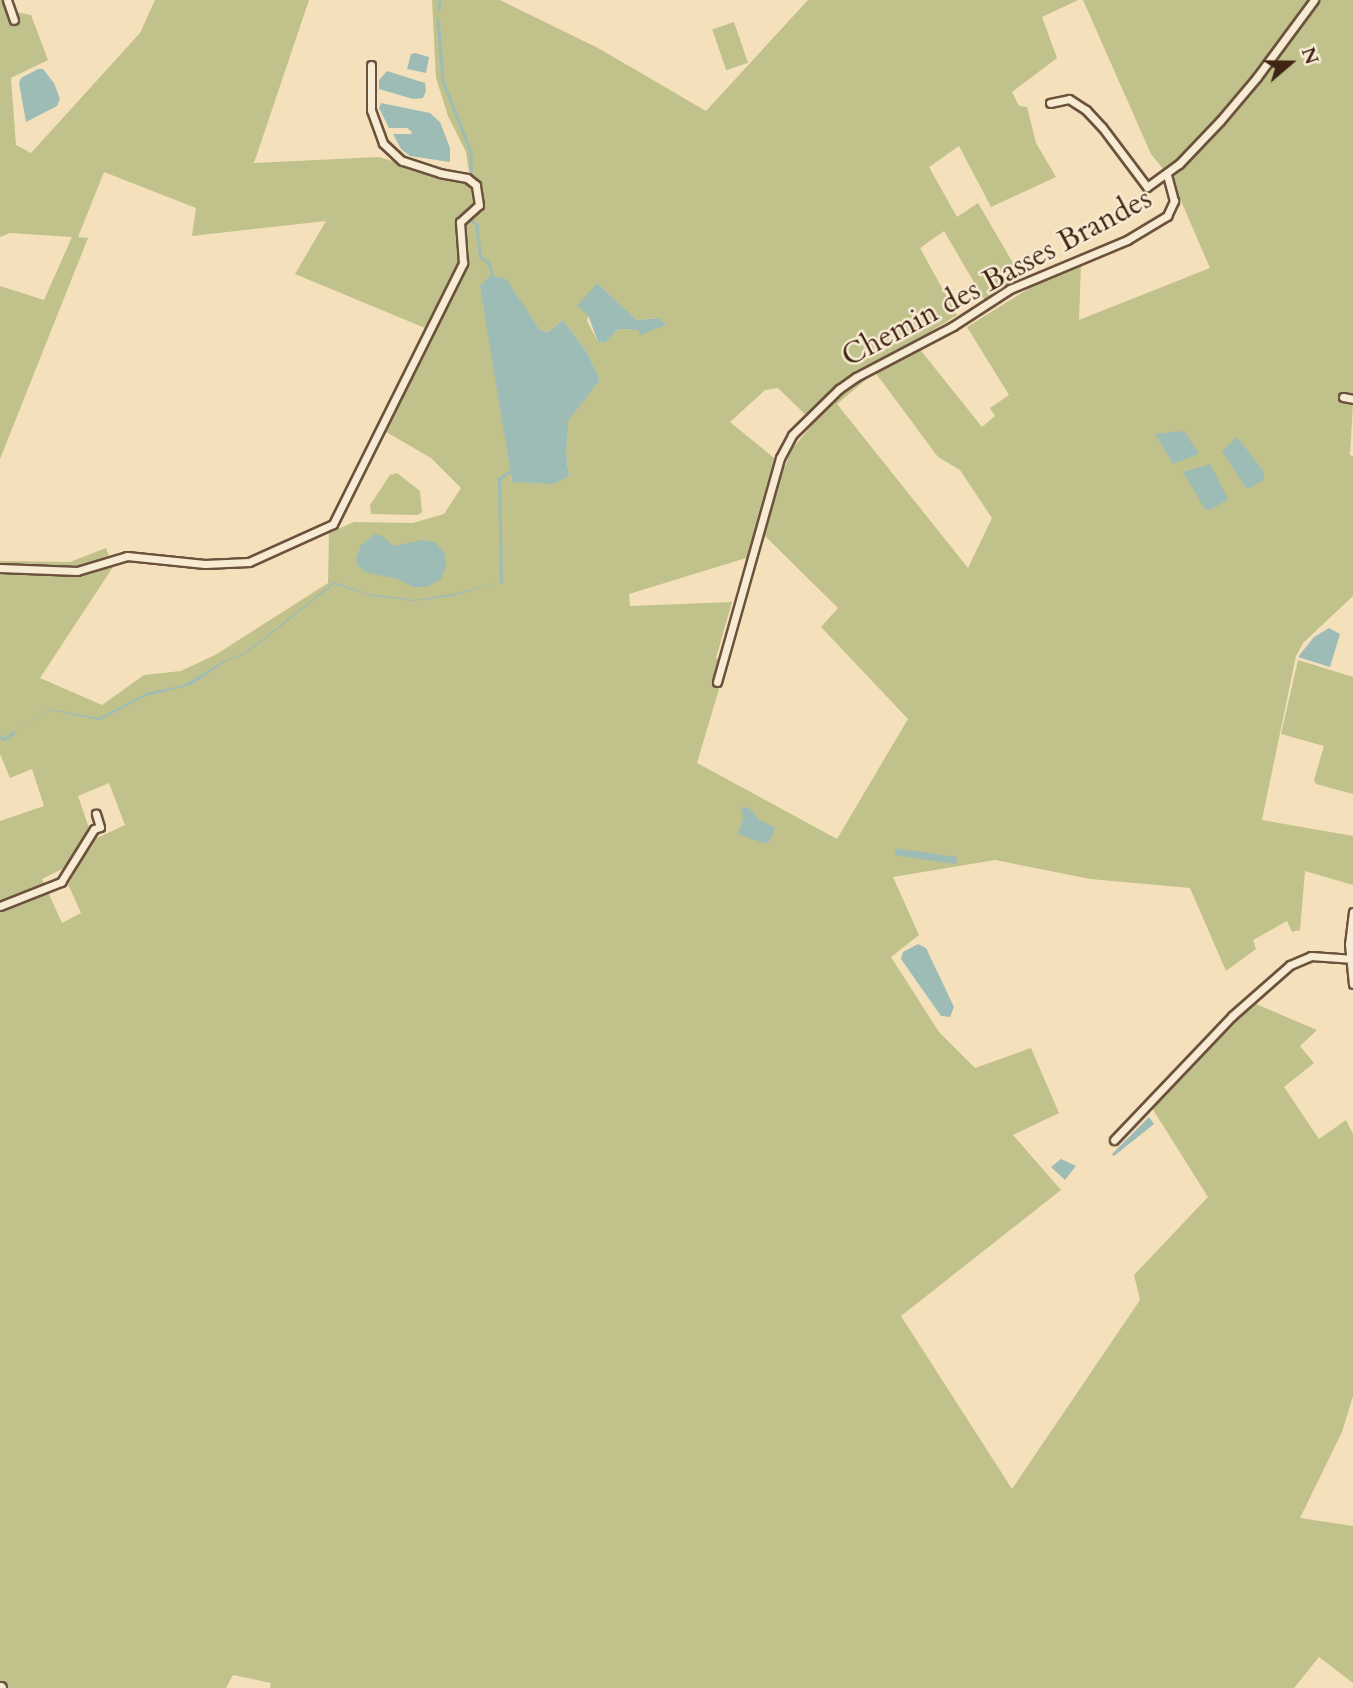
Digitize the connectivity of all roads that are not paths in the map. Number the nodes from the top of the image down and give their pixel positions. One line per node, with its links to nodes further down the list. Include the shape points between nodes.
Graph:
1 (7, 0): 3 (street)
2 (1314, 0): 6 (street, via 1257,77)
3 (14, 20)
4 (371, 65): 9 (street, via 371,110 383,144 414,166 467,178 477,185 479,205 460,222 463,263 333,524 249,562 205,564 127,556 77,571)
5 (1051, 103): 6 (street, via 1069,99 1086,110 1147,187)
6 (1167, 175): 10 (street, Chemin des Basses Brandes, via 1174,201 1167,216 1127,240 1010,289 953,326 856,377 792,435 780,458)
7 (1343, 397): 8 (street)
8 (1353, 399)
9 (0, 568)
10 (717, 682)
11 (96, 814): 12 (street, via 100,827 94,829 61,882)
12 (0, 906)
13 (1353, 912): 14 (street)
14 (1351, 956): 15 (street); 16 (street, via 1311,956 1290,965 1232,1016)
15 (1353, 984)
16 (1114, 1140)

